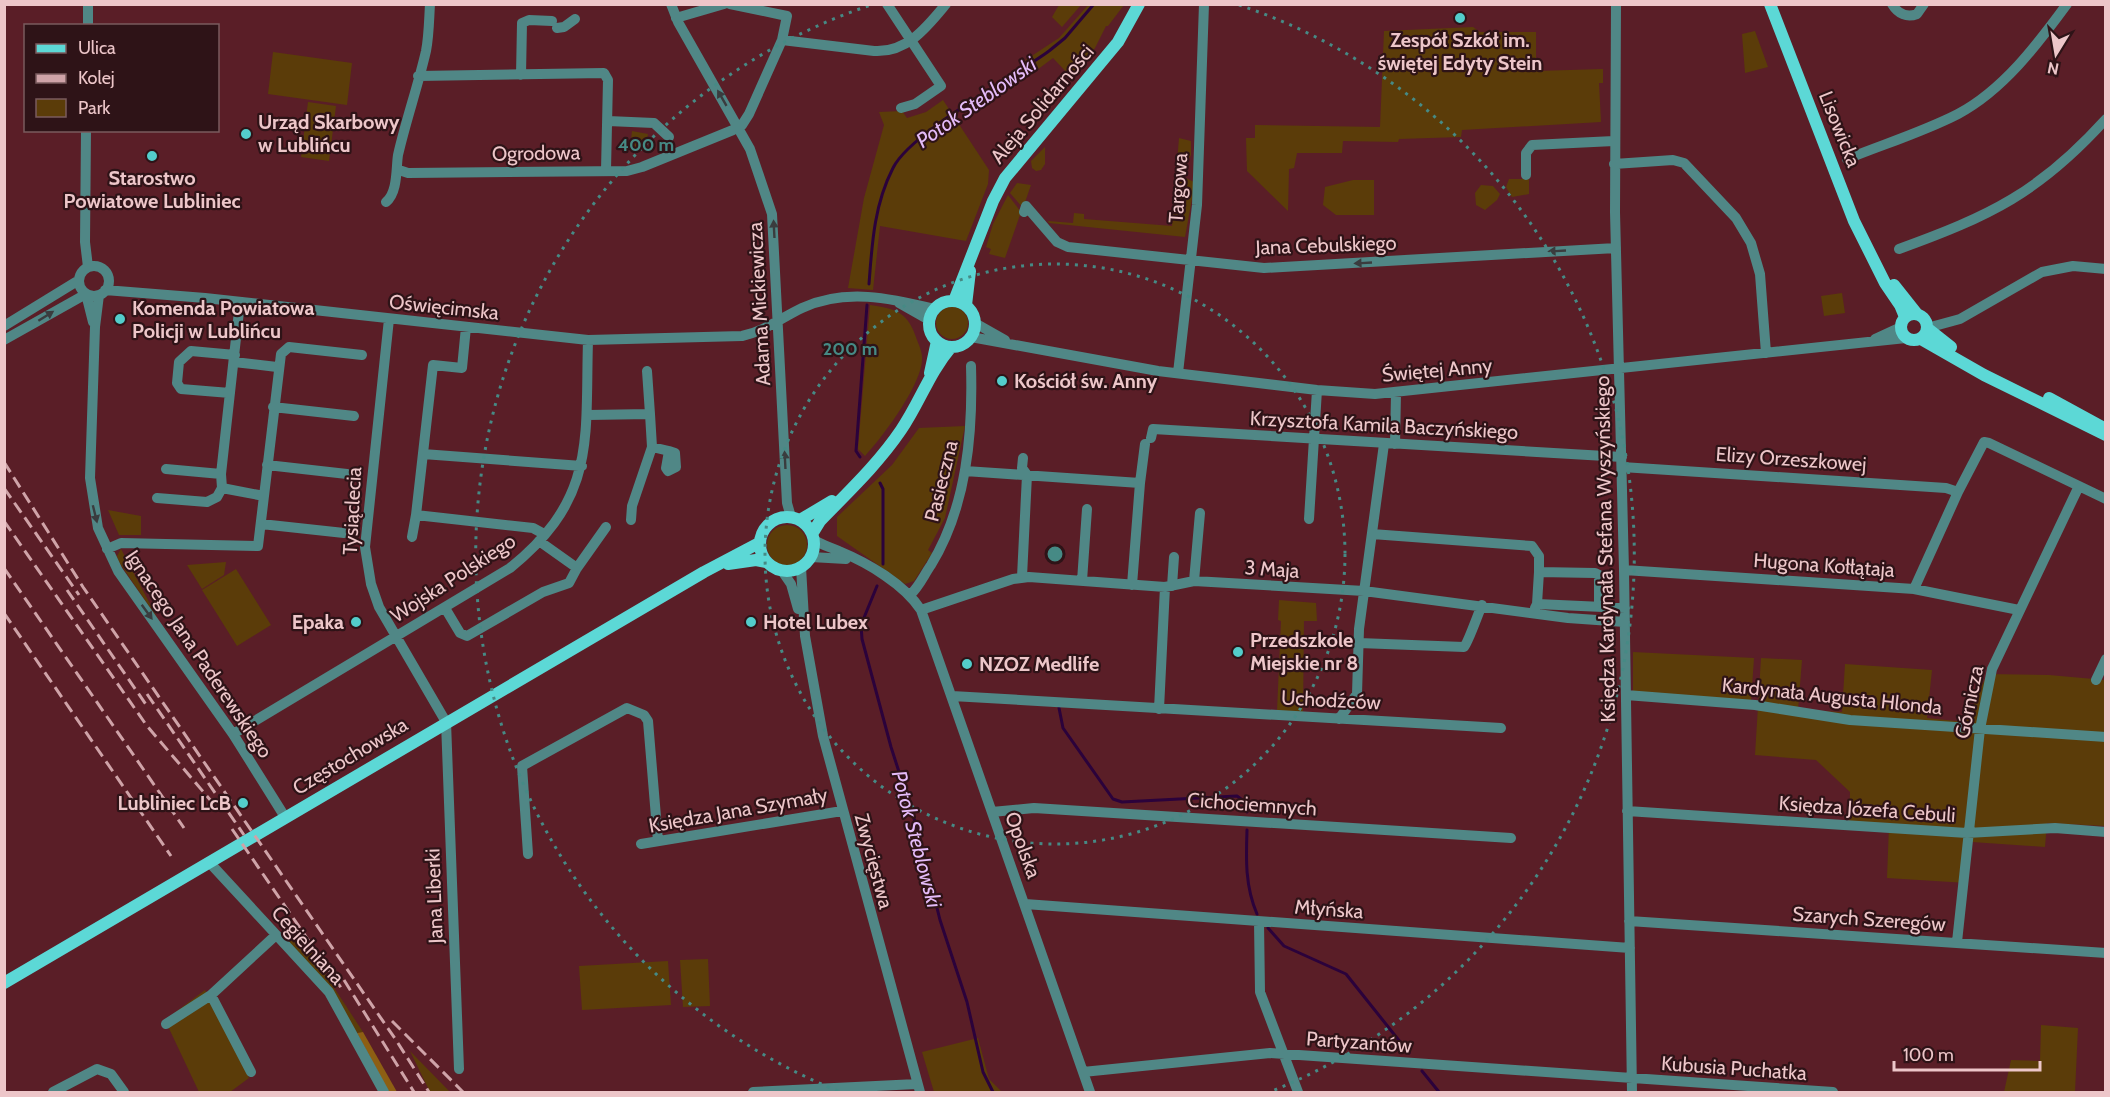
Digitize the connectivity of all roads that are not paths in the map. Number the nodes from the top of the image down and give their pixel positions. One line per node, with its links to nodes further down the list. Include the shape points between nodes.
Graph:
1 (88, 4): 17 (street)
2 (430, 4): 21 (street, via 428,42)
3 (671, 4): 15 (street, Adama Mickiewicza)
4 (730, 4): 18 (street, via 787,16)
5 (887, 4): 19 (street)
6 (946, 4): 19 (street)
7 (1139, 4): 47 (main road, Aleja Solidarności, via 1118,42 1005,178 993,201)
8 (1204, 4): 38 (street, Targowa, via 1198,173)
9 (1616, 4): 28 (street, Księdza Kardynała Stefana Wyszyńskiego)
10 (1770, 4): 54 (main road, Lisowicka, via 1854,221 1876,267)
11 (1892, 4): 12 (street, via 1907,16 1917,14)
12 (1924, 4)
13 (2067, 4): 29 (street, via 2005,79 1973,105)
14 (720, 5): 15 (street)
15 (676, 18): 25 (street, Adama Mickiewicza, one-way to 15)
16 (575, 19): 20 (street, via 564,27 522,22)
17 (88, 24)
18 (782, 40): 19 (street, via 879,52); 25 (street, via 747,119)
19 (911, 42): 22 (street, via 941,86 915,104)
20 (521, 75): 21 (street); 24 (street, via 604,73 608,80)
21 (418, 76): 31 (street, via 398,158)
22 (901, 108)
23 (2106, 119): 37 (street, via 2063,164 2011,201 1966,225)
24 (608, 121): 27 (street, via 654,123); 32 (street)
25 (738, 127): 32 (street, Ogrodowa, via 642,167); 50 (street, Adama Mickiewicza, one-way to 25, via 772,214 756,163)
26 (86, 132): 39 (street)
27 (669, 137)
28 (1614, 141): 30 (street, Księdza Kardynała Stefana Wyszyńskiego); 33 (street, via 1532,145 1526,153)
29 (1847, 159)
30 (1614, 164): 36 (street, Księdza Kardynała Stefana Wyszyńskiego); 64 (street, via 1673,160 1684,163 1736,218 1751,243 1759,269)
31 (399, 170): 32 (street, Ogrodowa); 34 (street)
32 (606, 170)
33 (1526, 175)
34 (386, 202)
35 (1024, 212): 38 (street, Jana Cebulskiego, via 1026,206 1062,245)
36 (1616, 248): 38 (street, Jana Cebulskiego, one-way to 38, via 1258,268); 69 (street, Księdza Kardynała Stefana Wyszyńskiego)
37 (1899, 249)
38 (1190, 259): 71 (street, Targowa)
39 (88, 267): 41 (street, via 99,267); 42 (street)
40 (2106, 268): 51 (street, Świętej Anny, via 2073,266 2042,272)
41 (107, 275): 43 (street); 44 (street, via 108,283)
42 (79, 280): 45 (street); 53 (street)
43 (139, 291): 44 (street, Oświęcimska); 46 (street, Oświęcimska)
44 (102, 293): 45 (street); 55 (street)
45 (86, 294): 55 (street); 58 (street, one-way to 45)
46 (240, 302): 49 (street, Oświęcimska); 66 (street)
47 (960, 303): 48 (main road, via 947,301); 52 (main road)
48 (932, 314): 50 (street, via 896,301 862,295 835,297 807,306); 60 (main road, via 930,331)
49 (389, 319): 56 (street, Oświęcimska); 146 (street, Tysiąclecia, via 365,547 371,584)
50 (778, 322): 59 (street, Oświęcimska, via 738,336); 107 (street, Adama Mickiewicza, one-way to 50, via 788,503)
51 (1953, 322): 54 (street, Świętej Anny); 63 (street, via 1948,334)
52 (975, 323): 57 (main road); 61 (street, Świętej Anny)
53 (4, 326)
54 (1915, 326): 63 (main road, Lisowicka); 64 (street, Świętej Anny, via 1866,342); 81 (main road, via 1984,375)
55 (95, 327): 118 (street, Ignacego Jana Paderewskiego, one-way to 118, via 90,478 95,516)
56 (466, 327): 59 (street, Oświęcimska); 86 (street, via 462,368 432,365)
57 (971, 337): 61 (street, Świętej Anny); 62 (main road)
58 (4, 340)
59 (588, 340): 78 (street, Wojska Polskiego)
60 (937, 341): 62 (main road); 72 (main road)
61 (1013, 344): 71 (street, Świętej Anny)
62 (951, 347): 72 (main road)
63 (1951, 347): 80 (main road, Lisowicka)
64 (1766, 353): 69 (street, Świętej Anny)
65 (362, 356): 68 (street, via 290,347 281,354)
66 (234, 358): 68 (street); 74 (street); 74 (street, via 191,351 178,362 177,383 181,389)
67 (971, 366): 92 (street, Pasieczna, via 973,416)
68 (277, 368): 76 (street)
69 (1619, 369): 75 (street, Świętej Anny); 88 (street, Księdza Kardynała Stefana Wyszyńskiego)
70 (647, 371): 77 (street)
71 (1178, 373): 73 (street, Świętej Anny)
72 (930, 374): 98 (main road, via 911,414 876,463)
73 (1317, 390): 75 (street, Świętej Anny); 82 (street)
74 (230, 393): 93 (street)
75 (1396, 393): 83 (street)
76 (273, 407): 79 (street); 89 (street)
77 (650, 414): 78 (street); 84 (street)
78 (588, 415): 90 (street, Wojska Polskiego)
79 (354, 416)
80 (2106, 429)
81 (2106, 435)
82 (1314, 440): 83 (street, Krzysztofa Kamila Baczyńskiego); 96 (street, Krzysztofa Kamila Baczyńskiego, via 1153,429); 108 (street)
83 (1390, 444): 88 (street, Krzysztofa Kamila Baczyńskiego); 113 (street)
84 (652, 447): 85 (street); 109 (street)
85 (669, 451)
86 (423, 454): 90 (street); 106 (street)
87 (1023, 458): 95 (street, via 1022,468)
88 (1622, 462): 100 (street, Elizy Orzeszkowej, via 1936,487); 126 (street, Księdza Kardynała Stefana Wyszyńskiego)
89 (267, 465): 94 (street); 101 (street)
90 (582, 466): 116 (street, Wojska Polskiego, via 572,495)
91 (166, 469): 93 (street)
92 (965, 471): 95 (street); 136 (street, Pasieczna, via 945,540)
93 (221, 474): 99 (street)
94 (347, 474)
95 (1027, 475): 96 (street); 129 (street)
96 (1140, 483): 132 (street)
97 (2079, 486): 100 (street, via 1986,442); 103 (street); 143 (street, Górnicza)
98 (852, 487): 107 (main road); 115 (main road)
99 (222, 488): 101 (street); 102 (street, via 217,497 207,502)
100 (1958, 492): 134 (street)
101 (264, 496): 110 (street)
102 (158, 498)
103 (2106, 499)
104 (1086, 509): 130 (street)
105 (1200, 513): 131 (street)
106 (416, 515): 114 (street); 116 (street, via 532,528)
107 (795, 519): 115 (main road); 117 (main road, via 776,519)
108 (1308, 519)
109 (631, 520)
110 (261, 525): 112 (street); 118 (street, via 259,544 252,548 121,543)
111 (606, 527): 125 (street)
112 (344, 533)
113 (1372, 534): 128 (street, via 1532,546 1539,556); 135 (street)
114 (412, 537)
115 (813, 537): 119 (main road); 122 (street)
116 (542, 538): 125 (street); 139 (street, Wojska Polskiego, via 510,568)
117 (759, 543): 121 (main road); 123 (main road, Częstochowska)
118 (107, 549): 157 (street, Ignacego Jana Paderewskiego, one-way to 157, via 118,571)
119 (811, 557): 122 (street); 124 (main road)
120 (1174, 557): 133 (street)
121 (766, 562): 123 (main road, Częstochowska); 127 (main road)
122 (859, 562): 136 (street)
123 (717, 566): 154 (main road, Częstochowska)
124 (801, 567): 127 (main road); 145 (street, Zwycięstwa)
125 (577, 568): 139 (street, via 569,583 543,592 468,636 460,633)
126 (1624, 570): 134 (street, Hugona Kołłątaja); 141 (street, Księdza Kardynała Stefana Wyszyńskiego)
127 (782, 571): 145 (street, Zwycięstwa, via 791,584)
128 (1539, 572): 138 (street, via 1597,574); 140 (street)
129 (1022, 577): 130 (street, 3 Maja); 142 (street, 3 Maja)
130 (1082, 581): 132 (street, 3 Maja)
131 (1194, 581): 133 (street, 3 Maja); 135 (street, 3 Maja)
132 (1132, 585): 133 (street, 3 Maja)
133 (1169, 586): 152 (street)
134 (1914, 589): 143 (street, Hugona Kołłątaja)
135 (1364, 591): 137 (street, 3 Maja); 147 (street)
136 (910, 595): 142 (street)
137 (1482, 605): 140 (street, 3 Maja); 147 (street, via 1464,647)
138 (1599, 607): 140 (street); 141 (street)
139 (445, 608): 146 (street, Wojska Polskiego)
140 (1536, 608): 144 (street, 3 Maja)
141 (1625, 608): 144 (street, Księdza Kardynała Stefana Wyszyńskiego)
142 (921, 610): 151 (street, Opolska)
143 (2019, 610): 156 (street, Górnicza, via 1992,669)
144 (1625, 622): 150 (street, Księdza Kardynała Stefana Wyszyńskiego)
145 (805, 636): 159 (street, Zwycięstwa)
146 (395, 638): 154 (street, Tysiąclecia); 157 (street, Wojska Polskiego)
147 (1359, 643): 153 (street, via 1356,694)
148 (2106, 659): 149 (street)
149 (2096, 680)
150 (1626, 695): 156 (street, Kardynała Augusta Hlonda, via 1747,704 1850,720); 160 (street, Księdza Kardynała Stefana Wyszyńskiego)
151 (952, 696): 152 (street, Uchodźców); 161 (street, Opolska)
152 (1159, 709): 153 (street, Uchodźców)
153 (1339, 719): 155 (street, Uchodźców)
154 (446, 722): 162 (main road, Częstochowska); 181 (street, Jana Liberki)
155 (1500, 728)
156 (1980, 729): 158 (street, Kardynała Augusta Hlonda); 164 (street, Górnicza)
157 (233, 734): 162 (street, Ignacego Jana Paderewskiego)
158 (2106, 737)
159 (842, 811): 166 (street, Księdza Jana Szymały); 185 (street, Zwycięstwa)
160 (1627, 811): 164 (street, Księdza Józefa Cebuli); 171 (street, Księdza Kardynała Stefana Wyszyńskiego)
161 (992, 812): 165 (street, Cichociemnych, via 1034,808); 170 (street, Opolska)
162 (285, 817): 169 (main road, Częstochowska)
163 (2106, 832): 164 (street, Księdza Józefa Cebuli, via 2055,828)
164 (1967, 833): 174 (street, Górnicza)
165 (1511, 838)
166 (658, 841): 167 (street, Księdza Jana Szymały); 168 (street, via 648,721 627,708 522,766)
167 (641, 844)
168 (528, 854)
169 (209, 862): 173 (street, Cegielniana); 177 (main road, Częstochowska)
170 (1025, 904): 172 (street, Młyńska); 183 (street, Opolska)
171 (1629, 921): 174 (street, Szarych Szeregów); 175 (street, Księdza Kardynała Stefana Wyszyńskiego)
172 (1258, 922): 175 (street, Młyńska); 180 (street, via 1260,992)
173 (276, 935): 178 (street); 188 (street, Cegielniana, via 329,992)
174 (1958, 942): 176 (street, Szarych Szeregów)
175 (1630, 948): 184 (street, Księdza Kardynała Stefana Wyszyńskiego)
176 (2106, 953)
177 (4, 983)
178 (211, 995): 179 (street); 182 (street)
179 (166, 1024)
180 (1283, 1054): 183 (street, Partyzantów); 184 (street, Partyzantów); 191 (street)
181 (459, 1069)
182 (250, 1072)
183 (1083, 1072): 190 (street, Opolska)
184 (1632, 1078): 192 (street, Księdza Kardynała Stefana Wyszyńskiego); 193 (street, Kubusia Puchatka)
185 (919, 1088): 189 (street)
186 (53, 1092): 187 (street, via 97,1069 111,1074)
187 (124, 1092)
188 (384, 1092)
189 (753, 1092)
190 (1090, 1092)
191 (1298, 1092)
192 (1632, 1092)
193 (1833, 1092)

